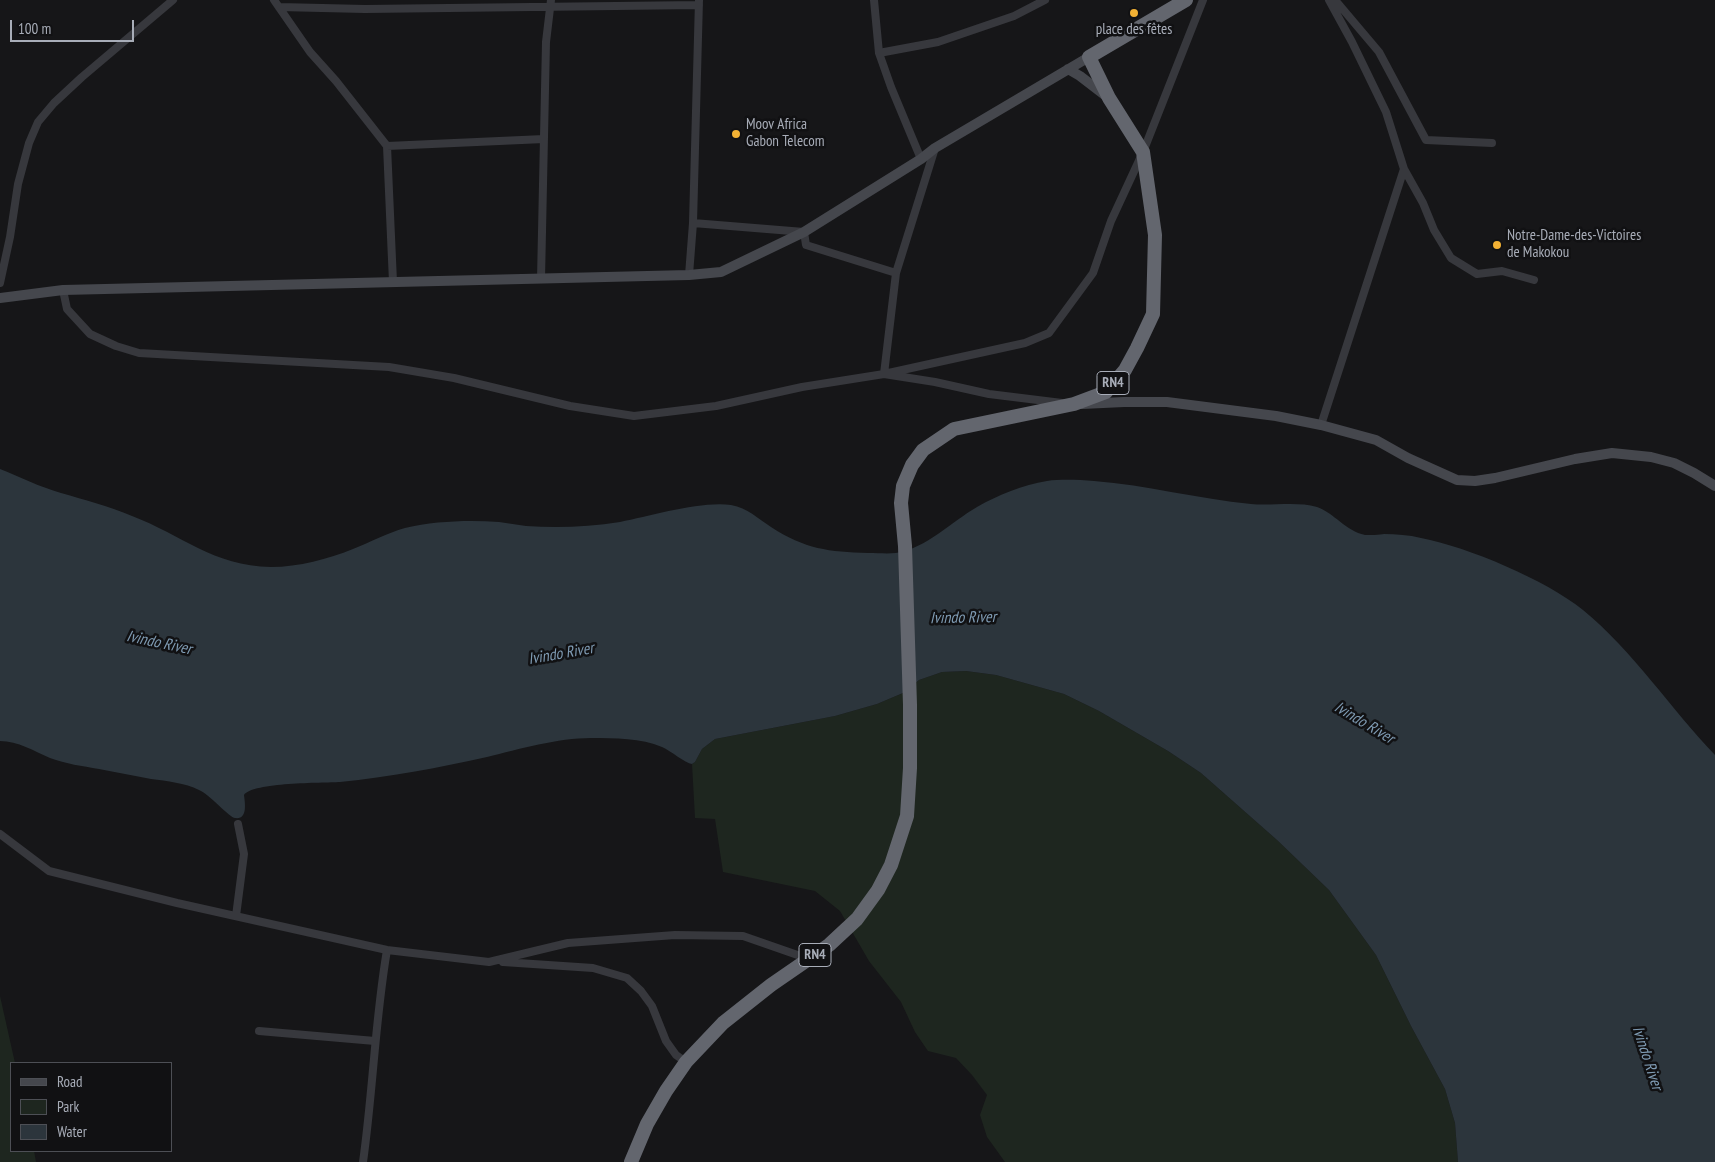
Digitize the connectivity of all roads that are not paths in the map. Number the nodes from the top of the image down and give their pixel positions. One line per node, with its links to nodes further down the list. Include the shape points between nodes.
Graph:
1 (173, 0): 30 (street, via 82,76 38,122 18,184)
2 (274, 0): 11 (street)
3 (874, 0): 12 (street)
4 (1045, 0): 12 (street, via 1014,16 938,42)
5 (1186, 0): 13 (highway)
6 (1203, 0): 20 (street)
7 (1329, 0): 22 (street, via 1386,112)
8 (1335, 0): 17 (street, via 1379,52 1426,140)
9 (699, 2): 10 (street); 23 (street)
10 (550, 3): 11 (street); 16 (street)
11 (279, 7): 18 (street, via 310,52)
12 (879, 53): 21 (street)
13 (1089, 57): 14 (street); 15 (highway, RN4)
14 (1068, 69): 15 (street); 19 (street)
15 (1108, 98): 20 (highway, RN4)
16 (544, 139): 18 (street); 27 (street)
17 (1492, 143)
18 (387, 146): 29 (street)
19 (936, 148): 21 (street); 25 (street)
20 (1143, 152): 33 (street, via 1111,220 1093,272 1050,332 1025,343); 34 (highway, RN4, via 1155,235 1152,314 1137,348 1106,392)
21 (921, 159): 24 (street)
22 (1404, 169): 28 (street, via 1451,258 1478,274 1502,270); 35 (street)
23 (693, 223): 24 (street); 26 (street)
24 (804, 232): 25 (street, via 806,245); 26 (street, via 721,272)
25 (896, 273): 33 (street)
26 (689, 275): 27 (street)
27 (541, 279): 29 (street)
28 (1534, 280)
29 (393, 282): 31 (street)
30 (0, 283)
31 (63, 290): 32 (street); 33 (street, via 67,310 90,334 139,353 389,368 454,378 570,406 634,416 716,406 802,387)
32 (0, 298)
33 (884, 374): 34 (street, via 989,394)
34 (1074, 404): 35 (street, via 1167,402); 41 (highway, RN4, via 954,429 923,450 912,465 903,486 901,503 910,705 907,816 891,865 878,890 857,919)
35 (1321, 425): 36 (street, via 1376,440 1457,480 1496,478 1575,458 1612,453 1674,463)
36 (1715, 486)
37 (238, 824): 39 (street, via 244,854)
38 (0, 834): 39 (street, via 49,870)
39 (236, 916): 40 (street)
40 (387, 950): 42 (street); 44 (street)
41 (809, 959): 42 (street, via 743,936 675,935 568,944); 45 (highway, RN4, via 723,1023)
42 (489, 962): 45 (street, via 593,968 627,978 652,1006 666,1041)
43 (258, 1032): 44 (street)
44 (375, 1041): 46 (street, via 370,1117)
45 (686, 1062): 47 (highway, RN4, via 647,1124)
46 (363, 1162)
47 (631, 1162)

